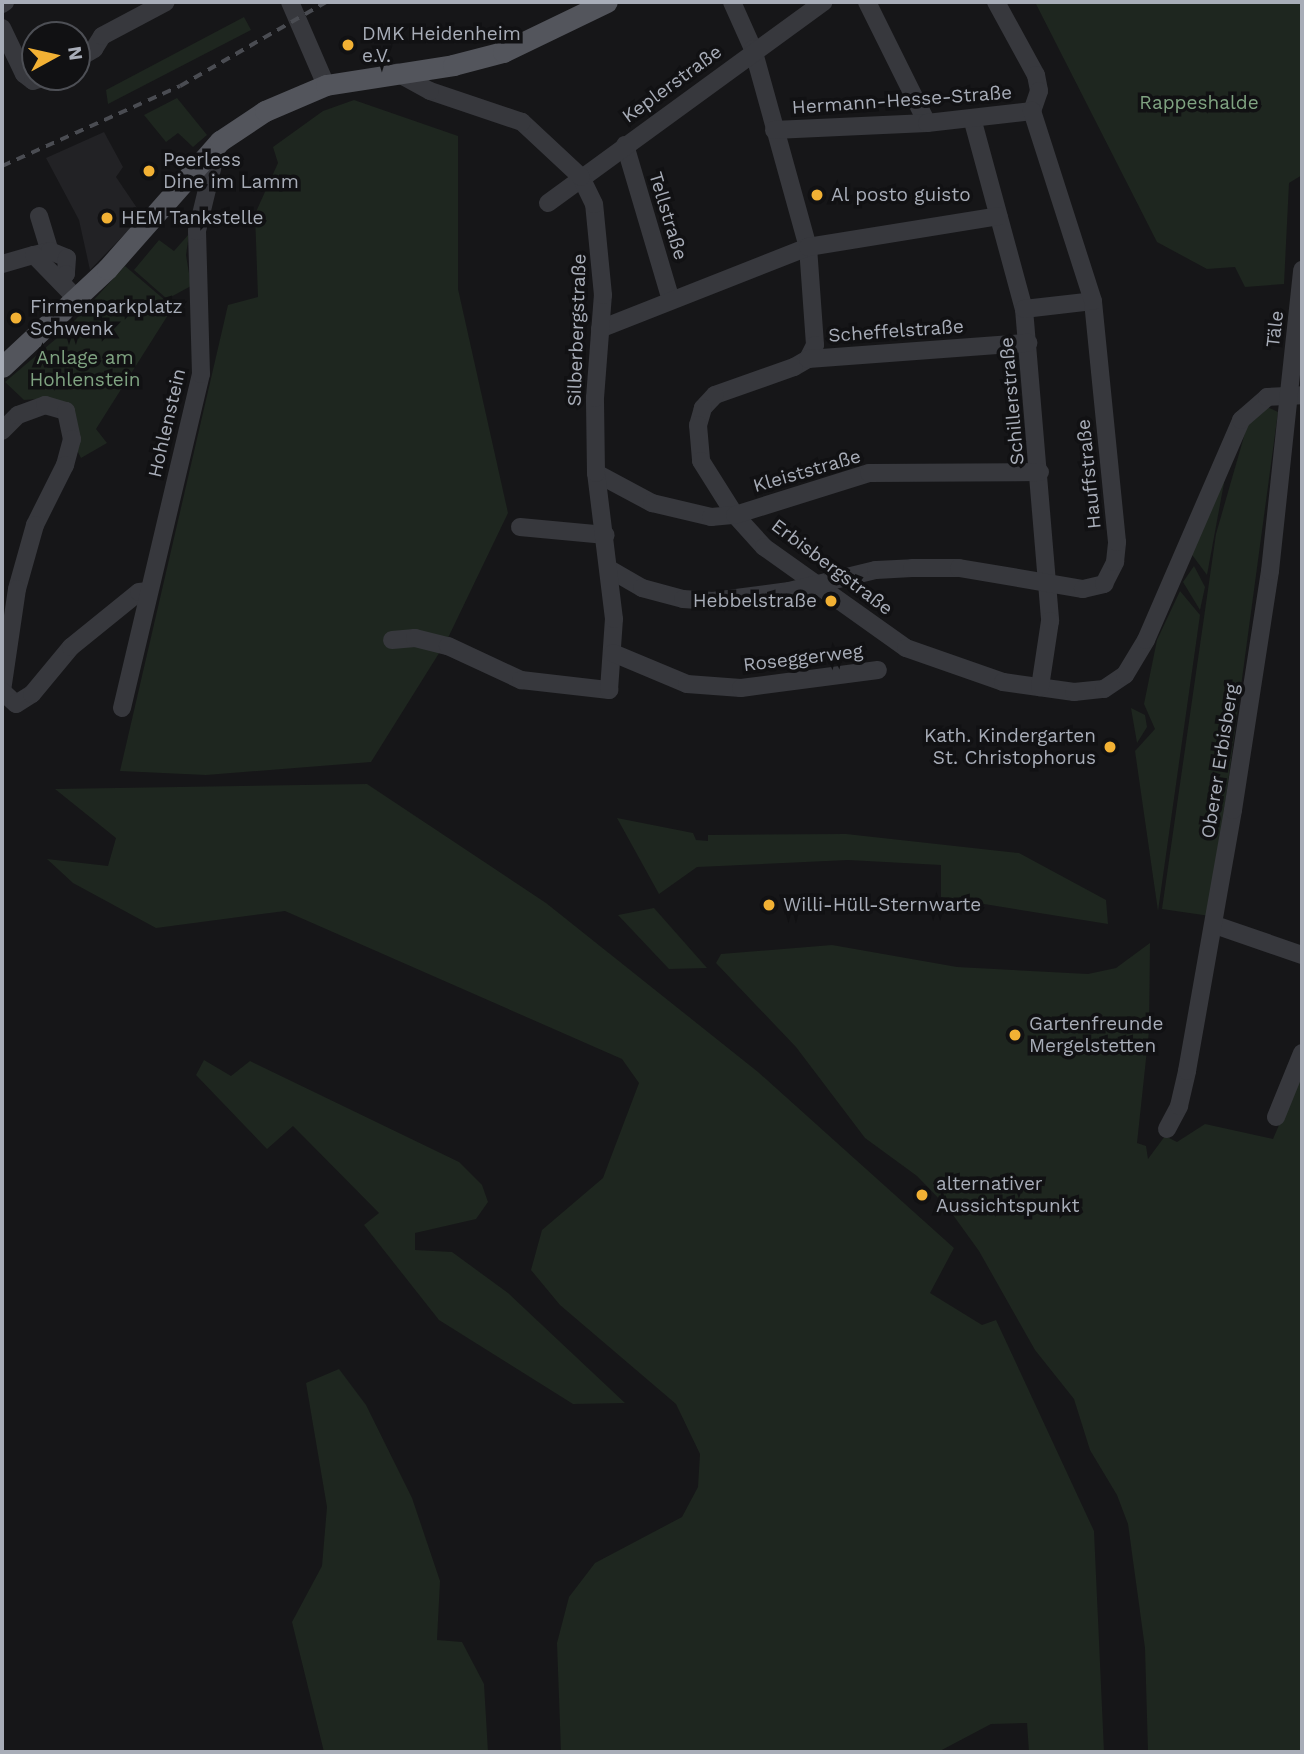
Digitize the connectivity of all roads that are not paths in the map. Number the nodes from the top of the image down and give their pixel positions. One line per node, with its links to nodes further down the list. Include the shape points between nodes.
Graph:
1 (166, 2): 10 (street, via 102,36)
2 (290, 2): 13 (street)
3 (607, 2): 12 (main road, via 503,52)
4 (732, 2): 9 (street)
5 (824, 2): 9 (street, Keplerstraße)
6 (867, 2): 16 (street)
7 (996, 2): 14 (street, via 1036,75 1039,91)
8 (2, 28): 11 (street)
9 (753, 50): 17 (street); 18 (street, Keplerstraße)
10 (91, 51)
11 (21, 69)
12 (397, 73): 13 (main road); 20 (street, Silberbergstraße, via 430,91 522,122)
13 (326, 85): 19 (main road, via 265,111)
14 (1032, 111): 15 (street, Hermann-Hesse-Straße); 31 (street, Hauffstraße)
15 (972, 118): 16 (street, Hermann-Hesse-Straße); 23 (street, Schillerstraße)
16 (927, 122): 17 (street, Hermann-Hesse-Straße)
17 (775, 130): 24 (street)
18 (625, 145): 20 (street, Keplerstraße); 30 (street, Tellstraße)
19 (217, 150): 28 (main road); 47 (street, Hohlenstein, via 201,198 197,231 201,374)
20 (582, 177): 21 (street, Keplerstraße); 33 (street, Silberbergstraße, via 599,228)
21 (548, 203)
22 (39, 216): 25 (street)
23 (999, 216): 24 (street); 32 (street, Schillerstraße)
24 (808, 247): 30 (street); 35 (street, via 817,320 816,345)
25 (42, 253): 26 (street); 28 (street)
26 (2, 264)
27 (1302, 270): 29 (street, Täle)
28 (77, 299): 36 (main road)
29 (1301, 299): 37 (street, Täle)
30 (671, 300): 33 (street)
31 (1093, 301): 32 (street); 46 (street, Hauffstraße, via 1115,562 1104,584 1083,589)
32 (1024, 309): 34 (street, Schillerstraße)
33 (600, 329): 40 (street, Silberbergstraße)
34 (1028, 343): 35 (street, Scheffelstraße); 39 (street, Schillerstraße)
35 (808, 359): 41 (street, Erbisbergstraße, via 779,374 730,388 703,408 695,441 701,461)
36 (2, 367)
37 (1295, 394): 51 (street, Erbisbergstraße, via 1260,401 1241,420 1146,640 1125,675 1104,689 1074,692); 53 (street, Oberer Erbisberg)
38 (2, 431): 47 (street, via 18,415 45,405 66,411 72,439 65,465 35,525 17,589 2,691 16,704 32,694 71,647 139,592)
39 (1040, 472): 41 (street, Kleiststraße, via 869,473); 46 (street, Schillerstraße)
40 (596, 473): 41 (street, Kleiststraße, via 652,503 689,515); 43 (street, Silberbergstraße)
41 (735, 515): 45 (street, Erbisbergstraße, via 764,547)
42 (520, 527): 43 (street)
43 (606, 535): 44 (street, Silberbergstraße)
44 (611, 570): 45 (street, via 642,588 682,599 749,597); 49 (street, Silberbergstraße)
45 (816, 585): 46 (street, via 876,570 959,568); 51 (street, Erbisbergstraße, via 906,648 952,667)
46 (1048, 586): 51 (street, Schillerstraße, via 1048,642)
47 (148, 591): 52 (street, Hohlenstein)
48 (392, 640): 49 (street, Silberbergstraße, via 415,638 448,646 521,680 578,689 609,690)
49 (614, 653): 50 (street, Roseggerweg, via 687,684 741,688)
50 (878, 670)
51 (1040, 687)
52 (122, 708)
53 (1214, 925): 54 (street); 57 (street, Oberer Erbisberg, via 1179,1106)
54 (1302, 955)
55 (1302, 1054): 56 (street)
56 (1276, 1117)
57 (1167, 1129)

